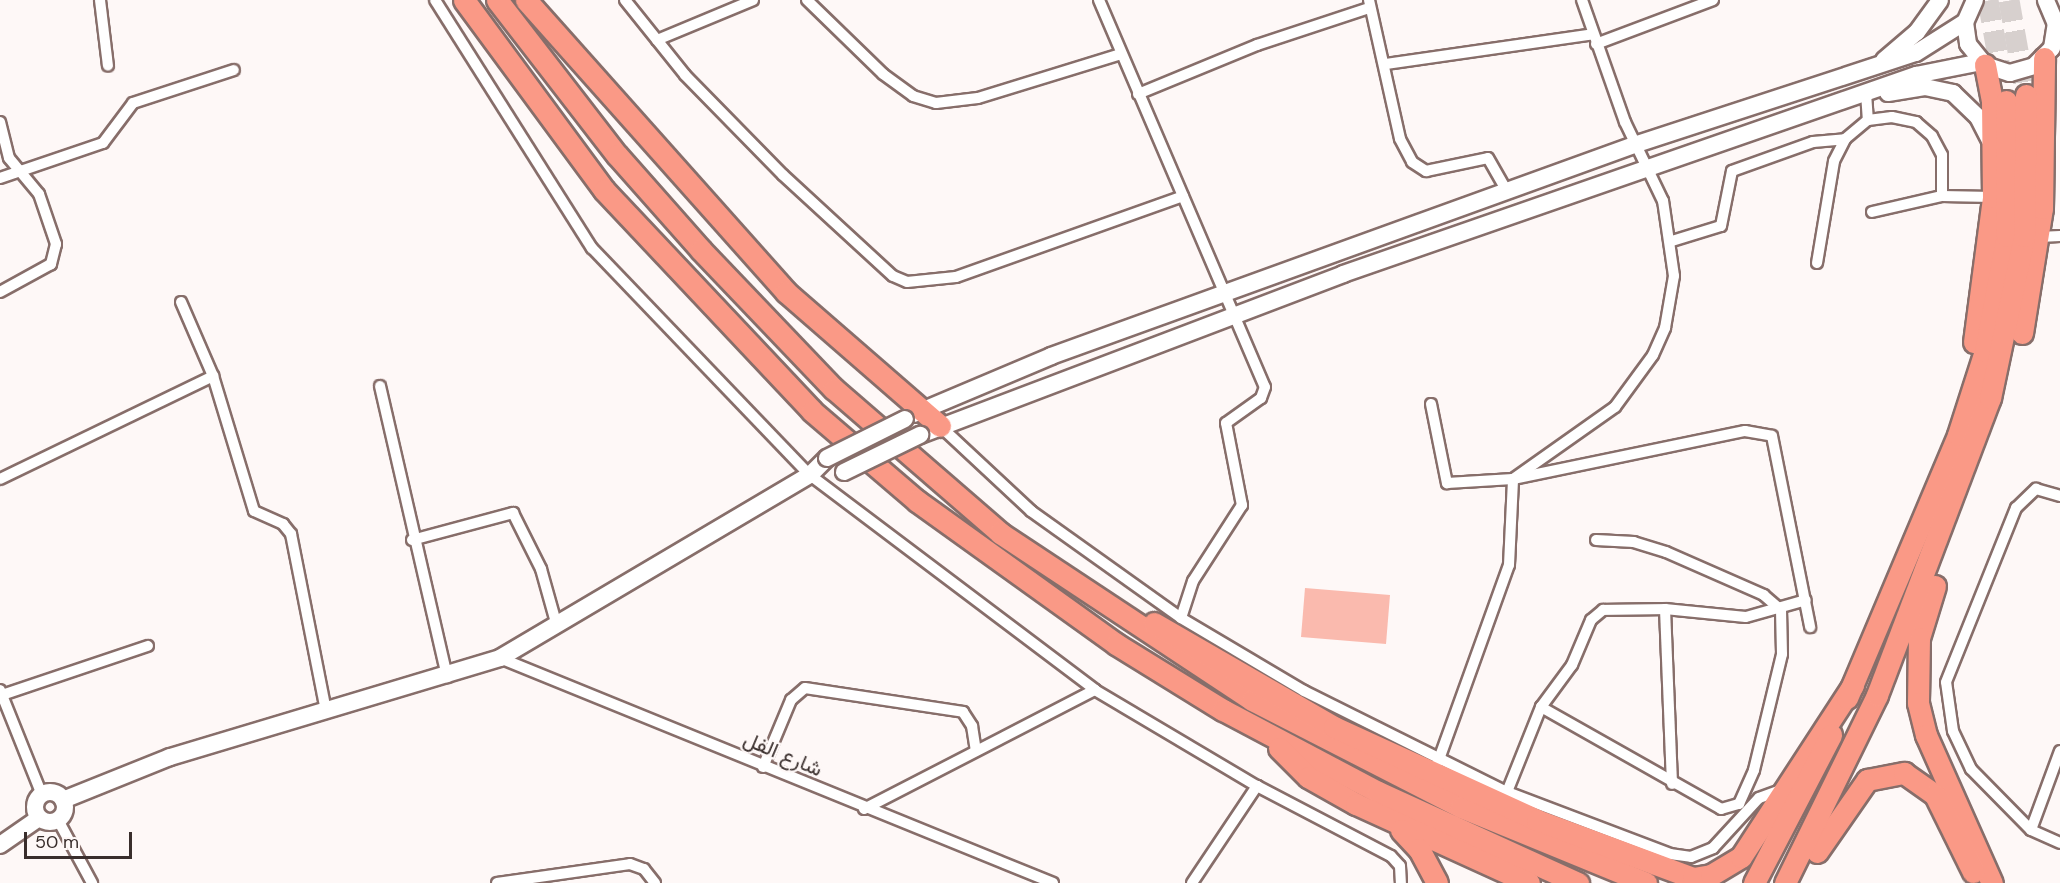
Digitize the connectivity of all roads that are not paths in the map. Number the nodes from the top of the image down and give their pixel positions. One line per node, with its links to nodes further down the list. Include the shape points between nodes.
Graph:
1 (100, 0): 25 (street)
2 (435, 0): 55 (street, via 592,248)
3 (464, 0): 78 (highway, via 604,190 812,411 994,560 1147,664)
4 (497, 0): 64 (highway, via 617,154 834,389 1000,533)
5 (526, 0): 52 (highway, via 786,292)
6 (625, 0): 19 (street)
7 (753, 0): 19 (street)
8 (807, 0): 20 (street, via 883,74 913,96 936,103 978,98)
9 (1099, 0): 20 (street)
10 (1582, 0): 18 (street)
11 (1713, 0): 18 (street)
12 (1940, 0): 24 (street, via 1917,32)
13 (1974, 0): 16 (street)
14 (2046, 0): 17 (street)
15 (1369, 4): 22 (street); 28 (street)
16 (1965, 22): 23 (street, via 1968,44); 24 (street, via 1933,45)
17 (2058, 34): 21 (street)
18 (1595, 39): 22 (street); 32 (street)
19 (657, 40): 38 (street, via 783,175 893,276 907,282 956,277)
20 (1121, 54): 28 (street)
21 (2044, 58): 23 (street, via 2010,73); 42 (highway)
22 (1386, 64): 37 (street, via 1400,139 1412,162 1426,171 1488,158)
23 (1983, 64): 27 (street, via 1916,75); 33 (highway)
24 (1879, 65): 32 (street)
25 (108, 66)
26 (234, 70): 35 (street, via 133,103 102,143)
27 (1866, 93): 29 (street); 33 (street, via 1925,87 1953,93 1978,117); 34 (street)
28 (1138, 94): 38 (street)
29 (1868, 120): 31 (street); 39 (street, via 1892,117 1916,122 1932,136 1942,155)
30 (0, 122): 35 (street)
31 (1845, 139): 43 (street, via 1813,142 1732,171 1721,226); 44 (street, via 1834,161)
32 (1637, 144): 34 (street); 37 (street)
33 (1994, 153): 40 (highway)
34 (1652, 170): 43 (street); 48 (street, via 1342,274)
35 (17, 173): 36 (street); 45 (street, via 45,207 55,256 44,268)
36 (0, 178)
37 (1508, 193): 46 (street)
38 (1183, 196): 46 (street)
39 (1942, 196): 40 (street); 41 (street)
40 (1993, 197): 59 (highway, via 1988,264 1971,358)
41 (1872, 212)
42 (2050, 237): 54 (highway, via 2012,370 1994,416)
43 (1672, 241): 57 (street, via 1674,276 1665,328 1635,384 1563,449)
44 (1817, 263)
45 (0, 292)
46 (1226, 295): 48 (street); 52 (street, via 1051,356)
47 (181, 302): 49 (street)
48 (1235, 316): 53 (street); 67 (street, via 1264,394 1227,423 1242,505 1193,581)
49 (213, 376): 56 (street); 77 (street, via 254,511 283,524 291,534)
50 (380, 386): 61 (street)
51 (1431, 404): 57 (street, via 1447,483)
52 (924, 410): 53 (highway); 55 (street, bridge, via 828,458)
53 (940, 426): 55 (street, bridge, via 844,472); 67 (street, via 1031,512)
54 (1975, 442): 58 (highway); 59 (highway, via 2019,277 2029,161 2016,98 2002,276 1973,393)
55 (810, 475): 68 (street); 74 (street)
56 (0, 479)
57 (1513, 480): 63 (street, via 1745,431 1765,434 1777,443); 81 (street, via 1509,565)
58 (1960, 481): 107 (highway, via 1877,695); 110 (highway, via 1919,638 1918,703 1926,735)
59 (1934, 493): 73 (highway)
60 (2060, 496): 93 (street, via 2036,489 2022,498 1946,682 1953,731 1971,769)
61 (412, 540): 68 (street, via 513,513 541,569); 72 (street)
62 (1596, 540): 66 (street, via 1634,542 1666,552 1764,595)
63 (1806, 600): 66 (street); 69 (street)
64 (1106, 607): 85 (highway, via 1171,631 1307,712 1431,773 1675,875 1693,878 1727,868 1741,856); 105 (highway, via 1252,700 1338,746 1461,807)
65 (1665, 609): 66 (street, via 1746,617); 76 (street, via 1595,613 1572,664); 83 (street)
66 (1781, 610): 83 (street, via 1778,679 1754,770 1739,804 1721,809)
67 (1181, 618): 81 (street)
68 (557, 626): 71 (street)
69 (1810, 627)
70 (148, 646): 75 (street)
71 (500, 658): 72 (street); 82 (street, شارع الفل)
72 (447, 677): 77 (street)
73 (1853, 685): 85 (highway); 106 (highway, via 1791,820)
74 (1095, 690): 79 (street); 84 (street)
75 (1, 692): 87 (street)
76 (1541, 707): 83 (street); 86 (street)
77 (327, 711): 88 (street, via 170,757)
78 (1268, 736): 91 (highway, via 1308,777); 104 (highway)
79 (976, 751): 82 (street, via 972,726 963,712 805,688 791,700); 89 (street)
80 (2060, 751): 93 (street)
81 (1438, 762): 86 (street)
82 (763, 767): 89 (street, شارع الفل)
83 (1671, 784)
84 (1257, 786): 100 (street); 101 (street, via 1391,856 1400,866)
85 (1784, 789): 86 (street, via 1759,798 1713,848 1691,857 1670,854)
86 (1507, 792)
87 (42, 795): 88 (street, via 54,793); 90 (street, via 35,806)
88 (63, 800): 92 (street)
89 (864, 809): 99 (street, شارع الفل)
90 (39, 818): 92 (street); 95 (street)
91 (1383, 818): 102 (highway, via 1419,849); 103 (highway)
92 (58, 820): 96 (street)
93 (2031, 830): 94 (street)
94 (2060, 843)
95 (0, 845)
96 (92, 883)
97 (497, 883): 98 (street, via 630,864 644,869)
98 (654, 883)
99 (1053, 883)
100 (1192, 883)
101 (1401, 883)
102 (1437, 883)
103 (1529, 883)
104 (1578, 883)
105 (1646, 883)
106 (1754, 883)
107 (1785, 883)
108 (1798, 883): 109 (highway, via 1854,794 1867,780 1891,772 1917,778 1935,795)
109 (1977, 883)
110 (1992, 883)

